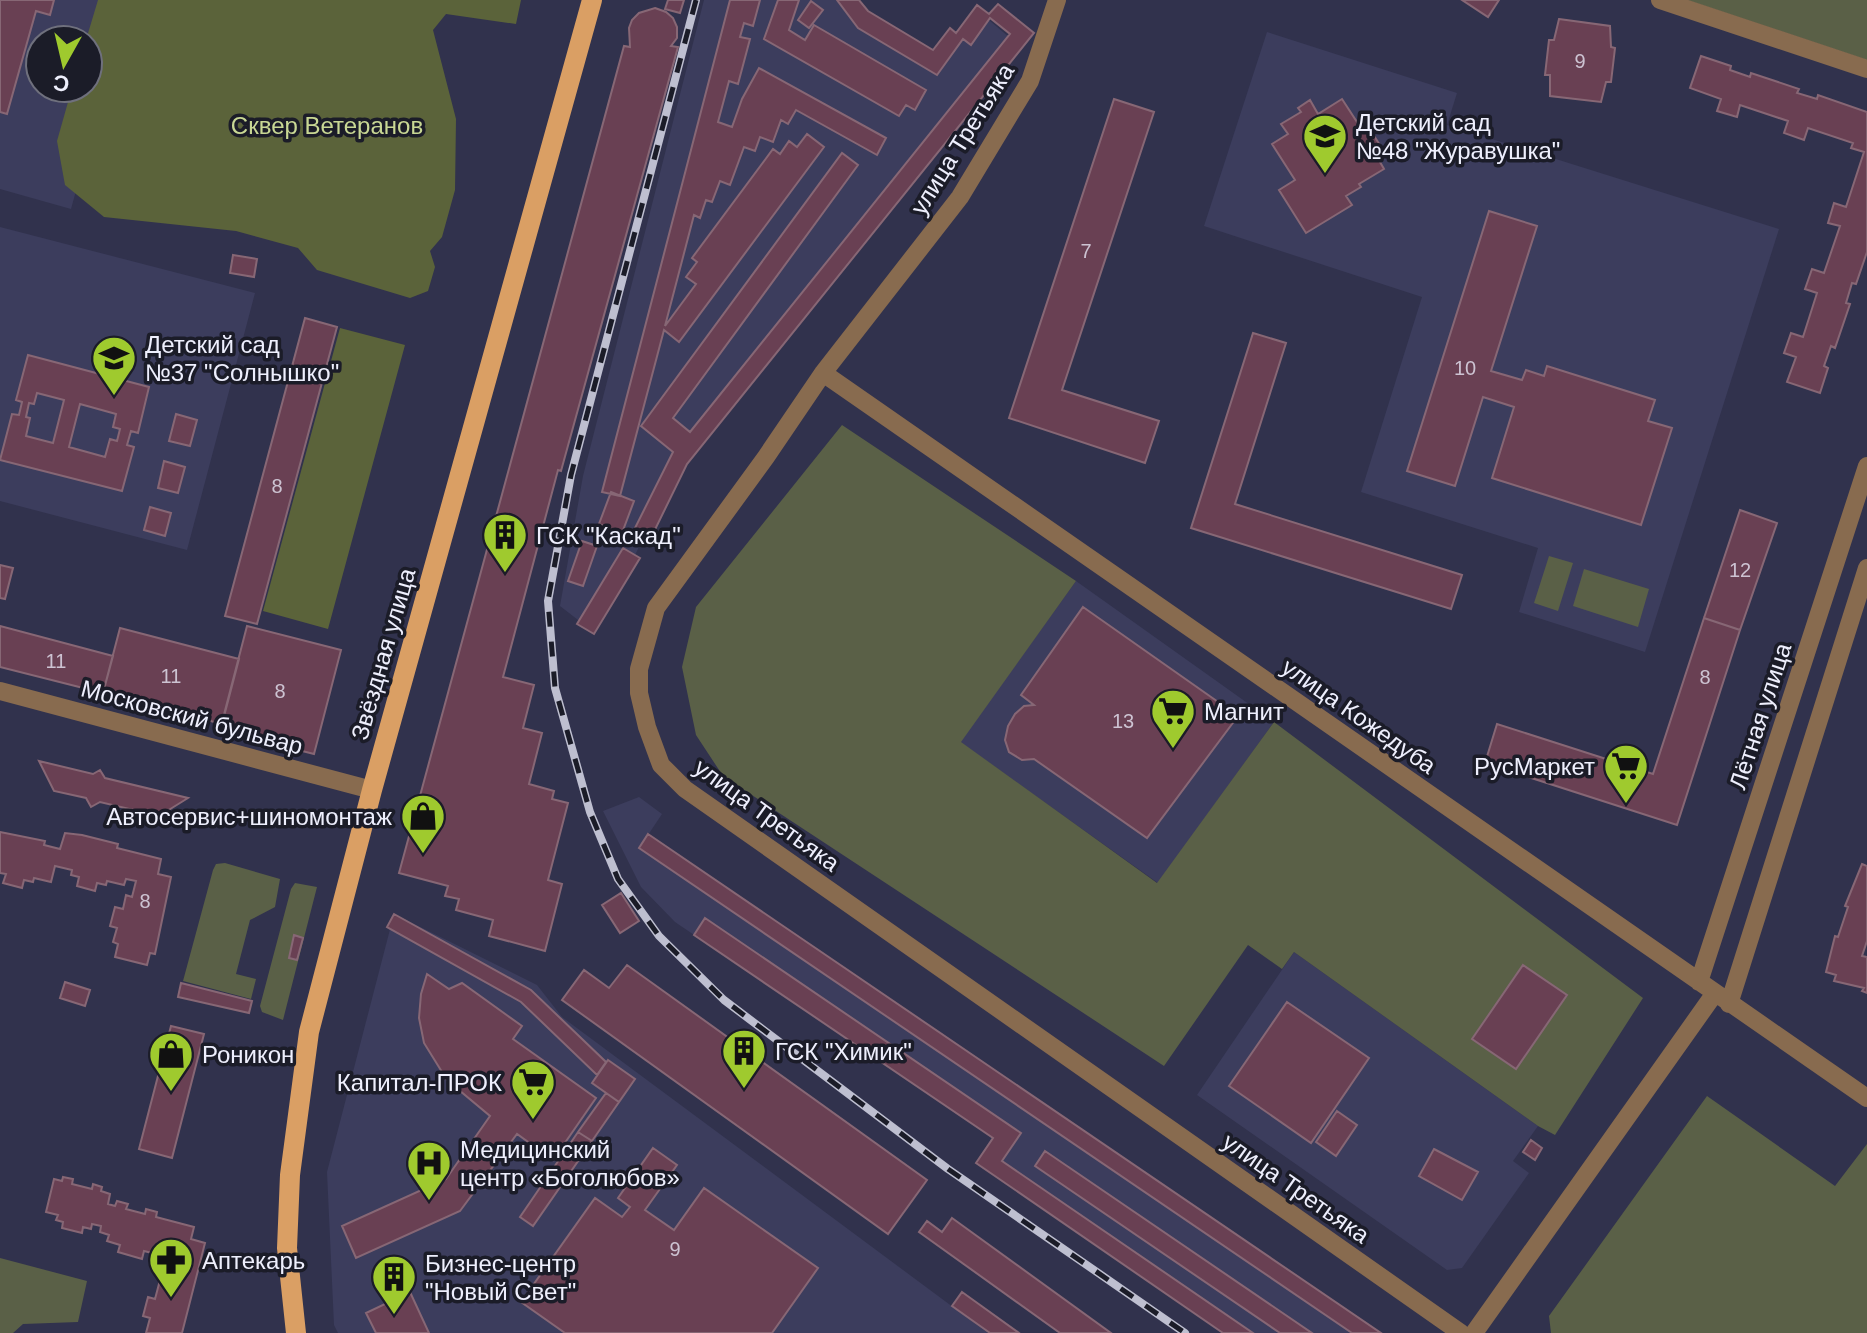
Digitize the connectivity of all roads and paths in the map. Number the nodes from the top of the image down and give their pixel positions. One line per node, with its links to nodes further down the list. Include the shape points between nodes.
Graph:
1 (592, 0): 9 (main road, Звёздная улица)
2 (1057, 0): 5 (street, улица Третьяка, via 1030,81 960,197)
3 (1660, 0): 4 (street)
4 (1867, 69)
5 (823, 373): 10 (street, улица Кожедуба); 14 (street, улица Третьяка, via 656,608 639,669 639,693 661,765 685,789)
6 (1867, 466): 10 (street, Лётная улица)
7 (1867, 568): 11 (street)
8 (0, 691): 9 (street, Московский бульвар)
9 (372, 790): 13 (main road, Звёздная улица, via 309,1032 290,1175 287,1248)
10 (1699, 982): 11 (street, улица Кожедуба)
11 (1722, 998): 12 (street, улица Кожедуба); 15 (street)
12 (1867, 1098)
13 (296, 1333)
14 (1461, 1333)
15 (1474, 1333)

